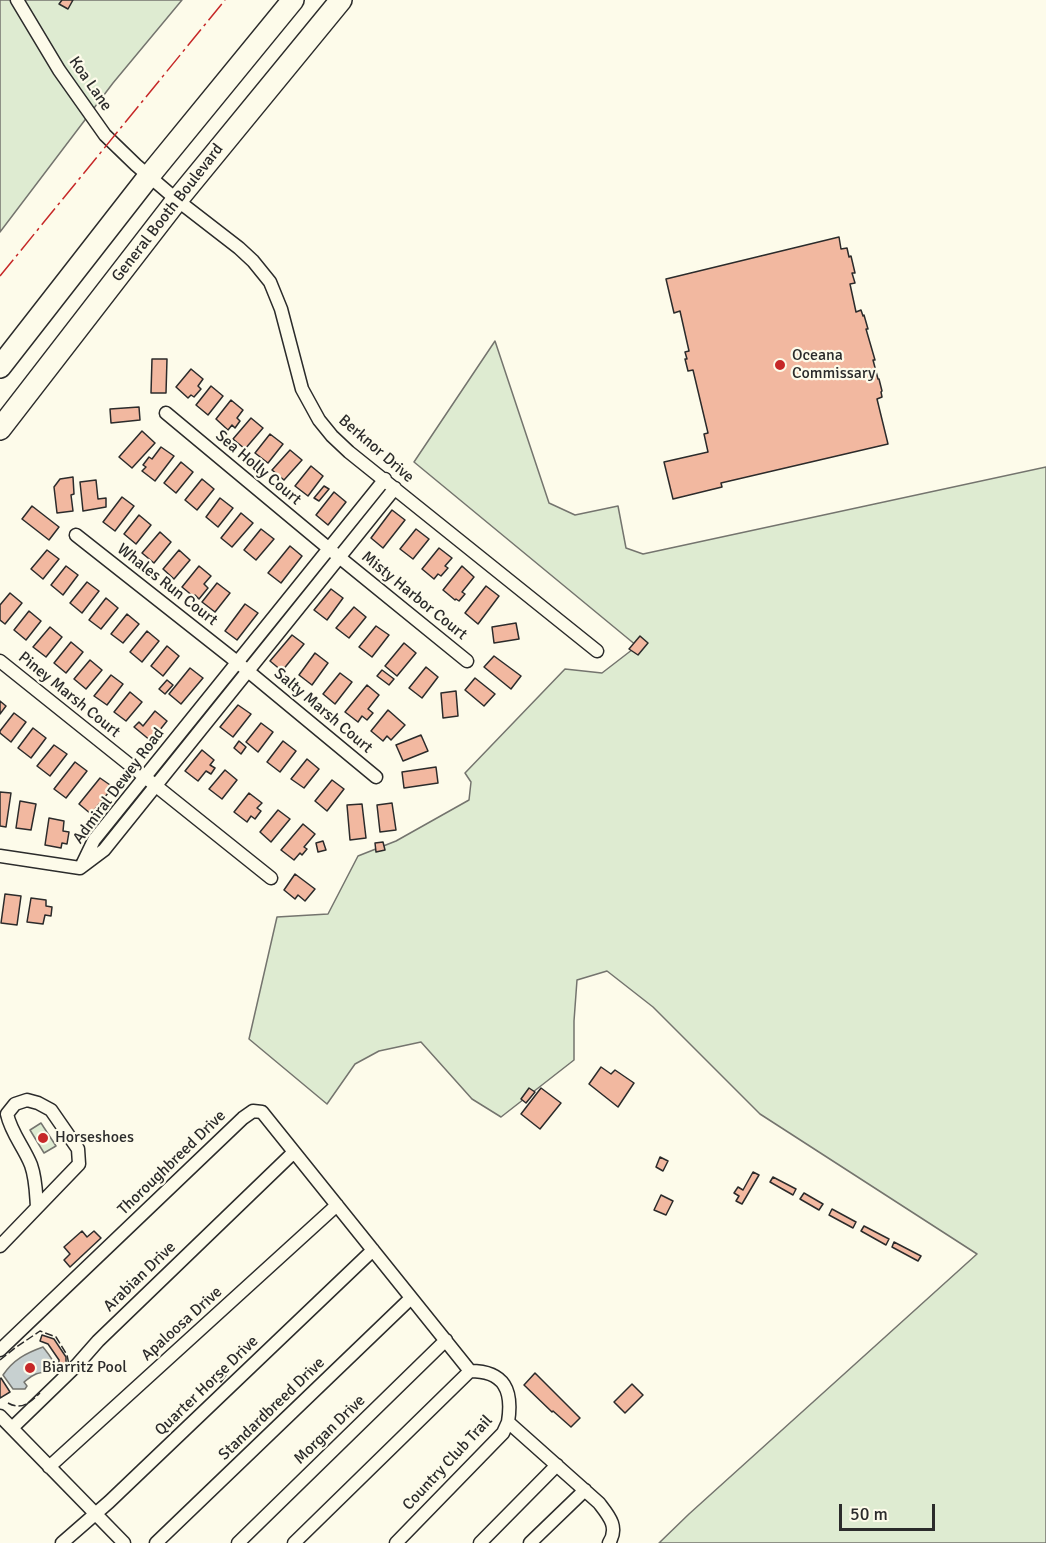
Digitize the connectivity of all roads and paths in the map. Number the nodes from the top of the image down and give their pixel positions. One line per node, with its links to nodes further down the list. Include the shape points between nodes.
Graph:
1 (17, 0): 4 (street, Koa Lane, via 59,70 105,135)
2 (293, 0): 4 (highway)
3 (341, 0): 5 (highway, General Booth Boulevard)
4 (149, 176): 5 (street, Berknor Drive); 6 (highway)
5 (177, 200): 8 (highway, General Booth Boulevard); 9 (street, Berknor Drive, via 239,248 270,282 302,389 319,420 349,452)
6 (0, 366)
7 (166, 413): 12 (street, Sea Holly Court)
8 (0, 429)
9 (385, 479): 10 (street, Berknor Drive); 12 (street, Admiral Dewey Road)
10 (395, 488): 13 (street, Admiral Dewey Road); 14 (street, Berknor Drive)
11 (76, 535): 17 (street, Whales Run Court)
12 (329, 549): 13 (street, Sea Holly Court); 17 (street, Admiral Dewey Road)
13 (339, 557): 16 (street, Misty Harbor Court); 18 (street, Admiral Dewey Road)
14 (597, 651)
15 (0, 661): 19 (street, Piney Marsh Court)
16 (467, 661)
17 (237, 662): 18 (street, Whales Run Court); 19 (street, Admiral Dewey Road)
18 (248, 670): 20 (street, Salty Marsh Court); 21 (street, Admiral Dewey Road)
19 (145, 777): 21 (street, Piney Marsh Court); 23 (street, Admiral Dewey Road, via 94,840)
20 (376, 777)
21 (155, 786): 23 (street, Admiral Dewey Road, via 104,850); 24 (street, Piney Marsh Court)
22 (0, 856): 23 (street)
23 (80, 868)
24 (271, 878)
25 (294, 1152): 26 (street, Thoroughbreed Drive); 32 (street, Thoroughbreed Drive, via 262,1112 253,1111); 36 (street, Arabian Drive)
26 (337, 1205): 29 (street, Thoroughbreed Drive); 38 (street, Apaloosa Drive)
27 (37, 1207): 27 (street, via 36,1181 8,1114 15,1104 27,1100 51,1110 78,1149 79,1164); 28 (street)
28 (0, 1246)
29 (373, 1250): 30 (street, Thoroughbreed Drive); 40 (street, Quarter Horse Drive)
30 (411, 1298): 31 (street, Thoroughbreed Drive); 43 (street, Standardbreed Drive)
31 (446, 1340): 33 (street, Thoroughbreed Drive); 44 (street, Morgan Drive)
32 (0, 1350)
33 (470, 1371): 35 (street, via 483,1371 498,1378 508,1390); 45 (street)
34 (0, 1416): 36 (street)
35 (508, 1422): 37 (street, Country Club Trail); 46 (street, Country Club Trail, via 503,1433)
36 (12, 1428): 38 (street)
37 (557, 1465): 39 (street, Country Club Trail); 47 (street)
38 (49, 1467): 40 (street)
39 (585, 1490): 48 (street); 49 (street, Country Club Trail, via 609,1515 614,1527)
40 (94, 1514): 41 (street, Quarter Horse Drive); 42 (street)
41 (62, 1543)
42 (124, 1543)
43 (156, 1543)
44 (238, 1543)
45 (294, 1543)
46 (396, 1543)
47 (480, 1543)
48 (530, 1543)
49 (609, 1543)

